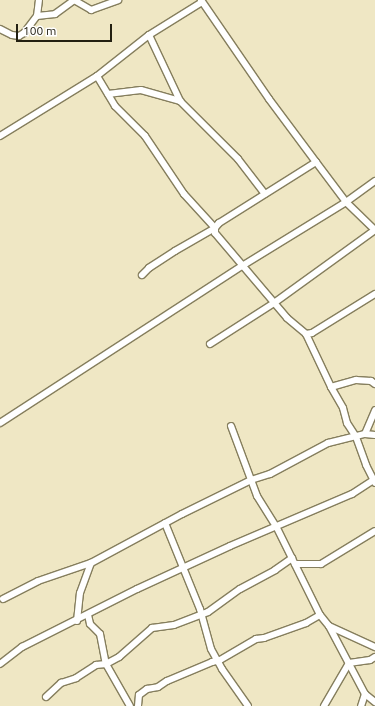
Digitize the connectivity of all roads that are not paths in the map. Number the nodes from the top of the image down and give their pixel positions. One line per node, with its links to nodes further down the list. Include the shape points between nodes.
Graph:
1 (39, 0): 5 (street)
2 (74, 0): 3 (street, via 91,10); 5 (street, via 55,14)
3 (118, 0)
4 (202, 1): 7 (street); 12 (street, via 269,100)
5 (36, 16): 6 (street, via 19,36)
6 (0, 29)
7 (149, 35): 8 (street); 10 (street)
8 (97, 76): 9 (street); 11 (street)
9 (108, 94): 10 (street, via 141,90); 16 (street, via 115,106 145,136 184,194)
10 (180, 101): 14 (street, via 238,159)
11 (0, 136)
12 (316, 162): 14 (street); 15 (street)
13 (375, 181): 15 (street)
14 (265, 194): 16 (street)
15 (346, 202): 17 (street); 18 (street)
16 (215, 228): 18 (street, via 215,233); 19 (street, via 174,251)
17 (375, 230): 21 (street)
18 (242, 266): 21 (street); 27 (street)
19 (142, 275)
20 (375, 294): 22 (street, via 312,333)
21 (274, 303): 22 (street); 23 (street)
22 (306, 334): 25 (street)
23 (210, 344)
24 (375, 384): 25 (street, via 371,381 356,380)
25 (331, 387): 31 (street, via 343,408 347,423)
26 (375, 410): 29 (street)
27 (0, 423)
28 (231, 426): 32 (street)
29 (365, 434): 30 (street); 31 (street)
30 (375, 435)
31 (356, 436): 32 (street, via 328,443 276,471); 33 (street, via 366,465)
32 (251, 480): 34 (street); 35 (street, via 257,496)
33 (375, 481): 35 (street, via 352,494)
34 (166, 523): 38 (street); 40 (street)
35 (276, 526): 37 (street); 40 (street)
36 (375, 531): 39 (street, via 321,564)
37 (292, 558): 39 (street); 42 (street)
38 (91, 563): 41 (street, via 38,581); 45 (street, via 80,593)
39 (295, 564): 44 (street)
40 (184, 567): 42 (street); 43 (street)
41 (3, 599)
42 (202, 614): 49 (street, via 211,649); 52 (street, via 164,627 152,628)
43 (88, 615): 45 (street); 52 (street, via 90,624 100,634)
44 (320, 615): 46 (street); 49 (street, via 306,623 256,640)
45 (77, 621): 51 (street, via 22,647)
46 (329, 626): 47 (street); 50 (street)
47 (375, 647)
48 (375, 657): 50 (street)
49 (218, 661): 57 (street, via 158,687 147,689 139,695); 58 (street)
50 (349, 663): 53 (street); 59 (street)
51 (0, 664)
52 (106, 664): 54 (street, via 96,666 76,678 61,683); 56 (street)
53 (365, 694): 55 (street); 60 (street)
54 (46, 697)
55 (375, 702)
56 (130, 706)
57 (138, 706)
58 (248, 706)
59 (324, 706)
60 (361, 706)

